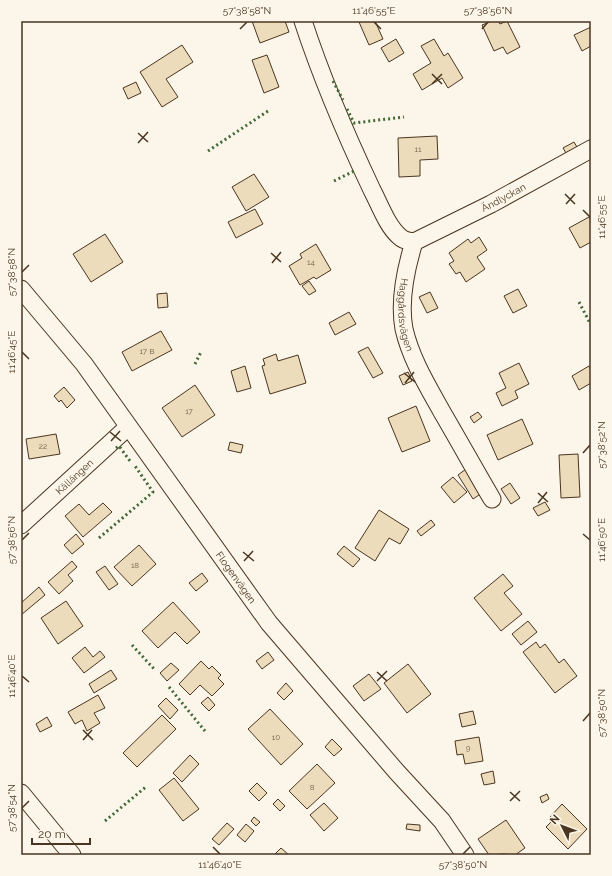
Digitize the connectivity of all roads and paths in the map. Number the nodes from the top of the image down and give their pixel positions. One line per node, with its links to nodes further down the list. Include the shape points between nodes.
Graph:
1 (303, 21): 3 (street, via 321,74 354,153 383,212 400,237)
2 (591, 149): 3 (street, Ändlyckan, via 491,204)
3 (414, 242): 6 (street, Haggårdsvägen, via 406,279 403,313 409,346 423,378)
4 (21, 289): 5 (street, Flogenvägen, via 84,364)
5 (128, 427): 7 (street, Källängen); 10 (street, Flogenvägen, via 269,623 442,821)
6 (492, 499)
7 (21, 525)
8 (21, 793): 9 (street)
9 (72, 855)
10 (465, 855)

